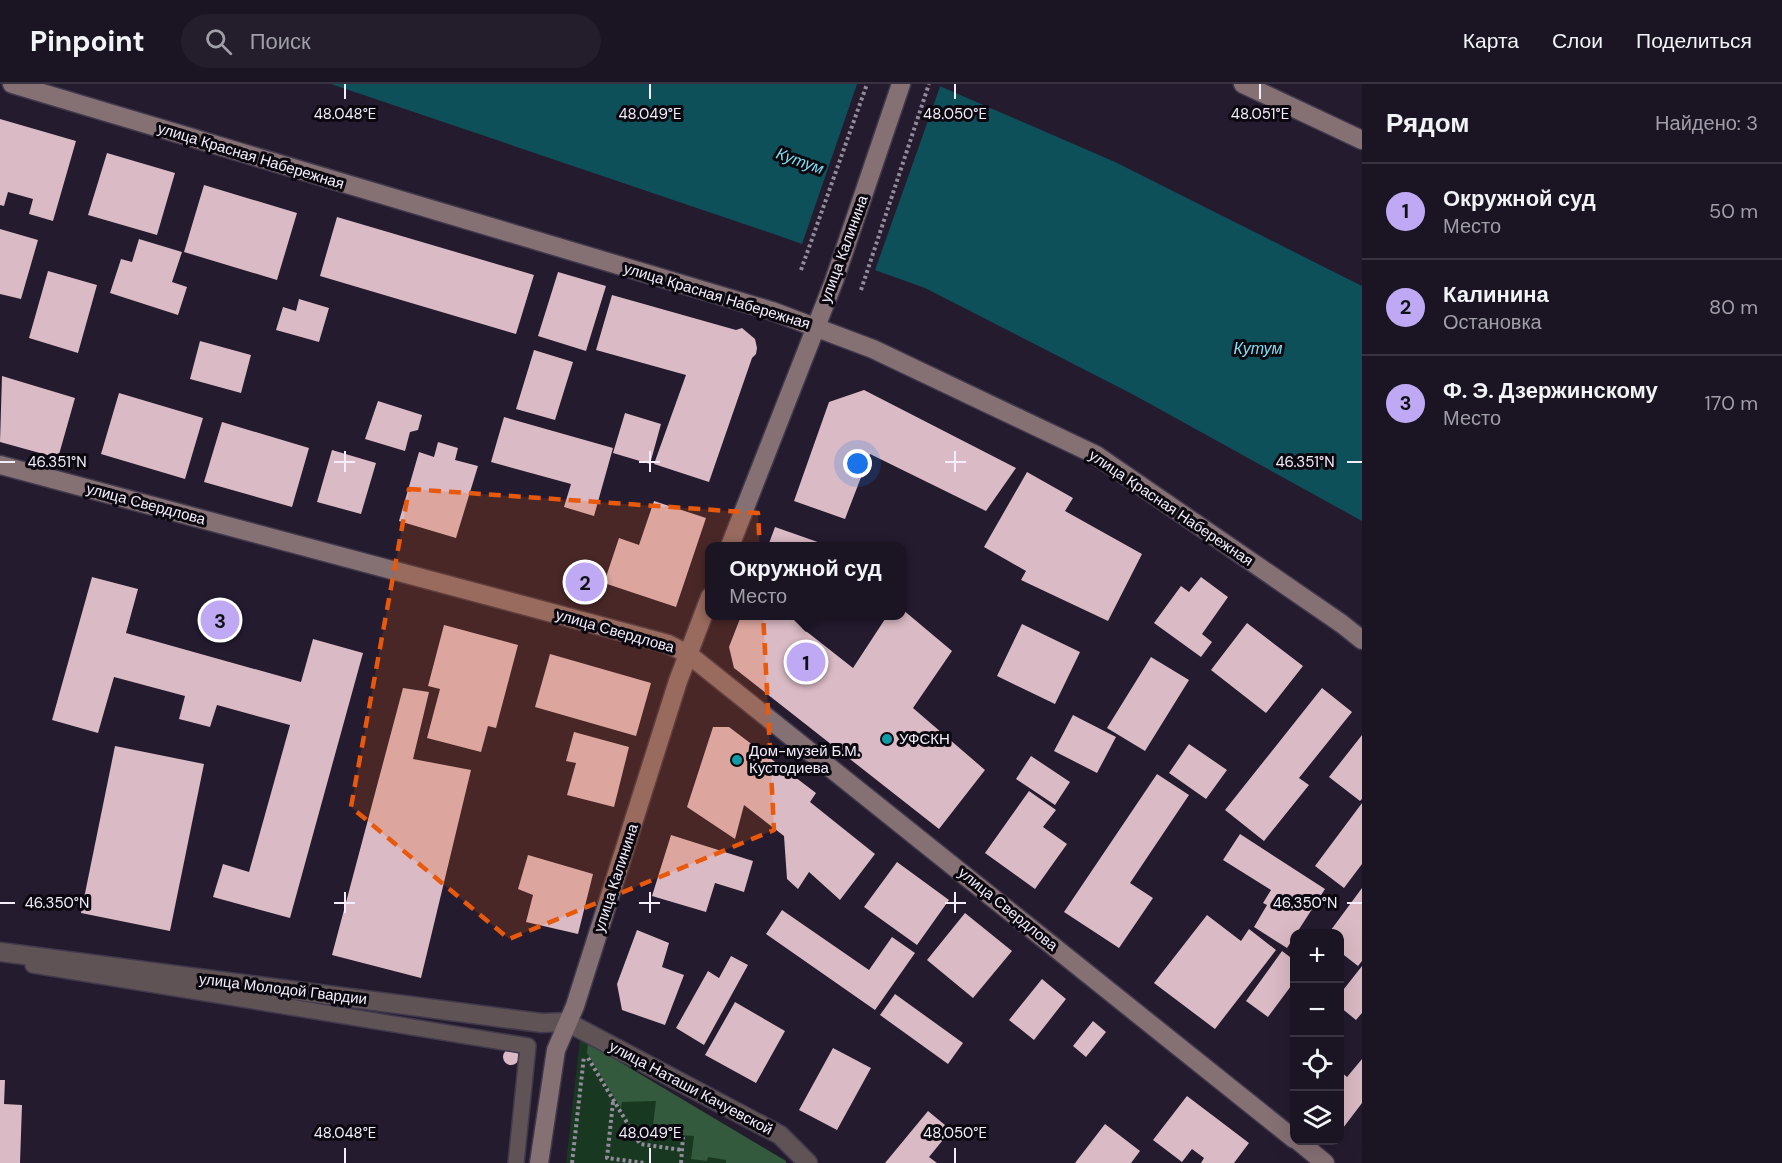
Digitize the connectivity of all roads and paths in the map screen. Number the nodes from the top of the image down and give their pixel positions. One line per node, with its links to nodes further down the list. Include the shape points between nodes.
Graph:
1 (12, 84): 9 (street, улица Красная Набережная)
2 (867, 84): 7 (path)
3 (901, 84): 9 (street, улица Калинина)
4 (929, 84): 8 (path)
5 (1243, 84): 6 (street)
6 (1362, 140)
7 (801, 270)
8 (861, 290)
9 (815, 327): 11 (street, улица Калинина); 13 (street, улица Красная Набережная, via 873,349 1096,455)
10 (0, 465): 14 (street, улица Свердлова, via 668,644)
11 (732, 542)
12 (705, 610): 14 (street, улица Калинина)
13 (1362, 640)
14 (688, 654): 17 (street, улица Калинина); 19 (street, улица Свердлова)
15 (0, 952): 17 (street, улица Молодой Гвардии, via 542,1023)
16 (0, 959): 24 (lane, via 528,1046)
17 (567, 1022): 25 (street, улица Калинина, via 556,1050); 29 (street, улица Наташи Качуевской, via 780,1135)
18 (613, 1101): 22 (path, via 640,1144); 23 (path); 26 (path, via 585,1053)
19 (1290, 1135)
20 (683, 1137): 22 (path)
21 (1302, 1145): 30 (street, улица Свердлова)
22 (682, 1150): 28 (path)
23 (607, 1161): 27 (path)
24 (516, 1163)
25 (539, 1163)
26 (572, 1163)
27 (645, 1163)
28 (681, 1163)
29 (808, 1163)
30 (1325, 1163)

